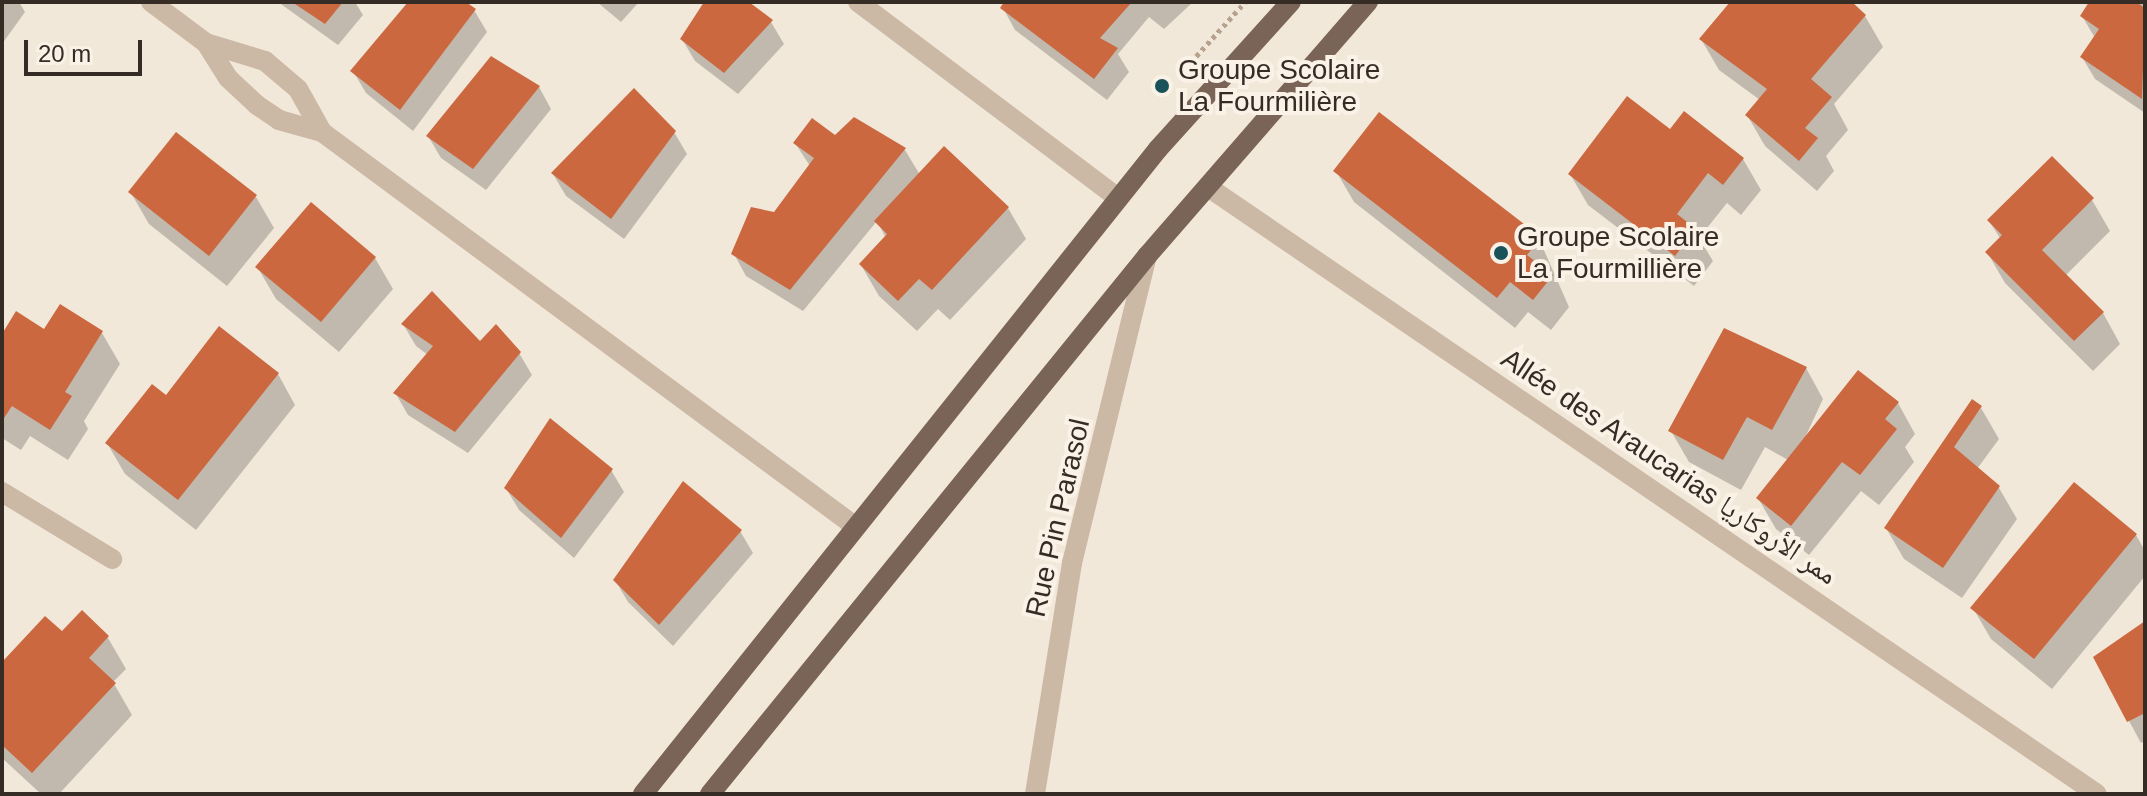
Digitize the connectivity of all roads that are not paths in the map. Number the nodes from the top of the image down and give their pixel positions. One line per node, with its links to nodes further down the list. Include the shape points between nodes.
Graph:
1 (151, 2): 5 (street)
2 (858, 2): 8 (street)
3 (1291, 2): 8 (main road)
4 (1368, 2): 7 (main road)
5 (206, 43): 6 (street, via 228,78 257,105 279,120); 6 (street, via 265,61 298,89)
6 (322, 132): 11 (street)
7 (1208, 187): 9 (main road); 16 (street, Allée des Araucarias ممر الأروكاريا)
8 (1118, 198): 11 (main road)
9 (1147, 256): 14 (main road); 15 (street, Rue Pin Parasol, via 1072,563)
10 (2, 492): 12 (street)
11 (856, 527): 13 (main road)
12 (112, 559)
13 (643, 794)
14 (710, 794)
15 (1035, 794)
16 (2097, 794)

